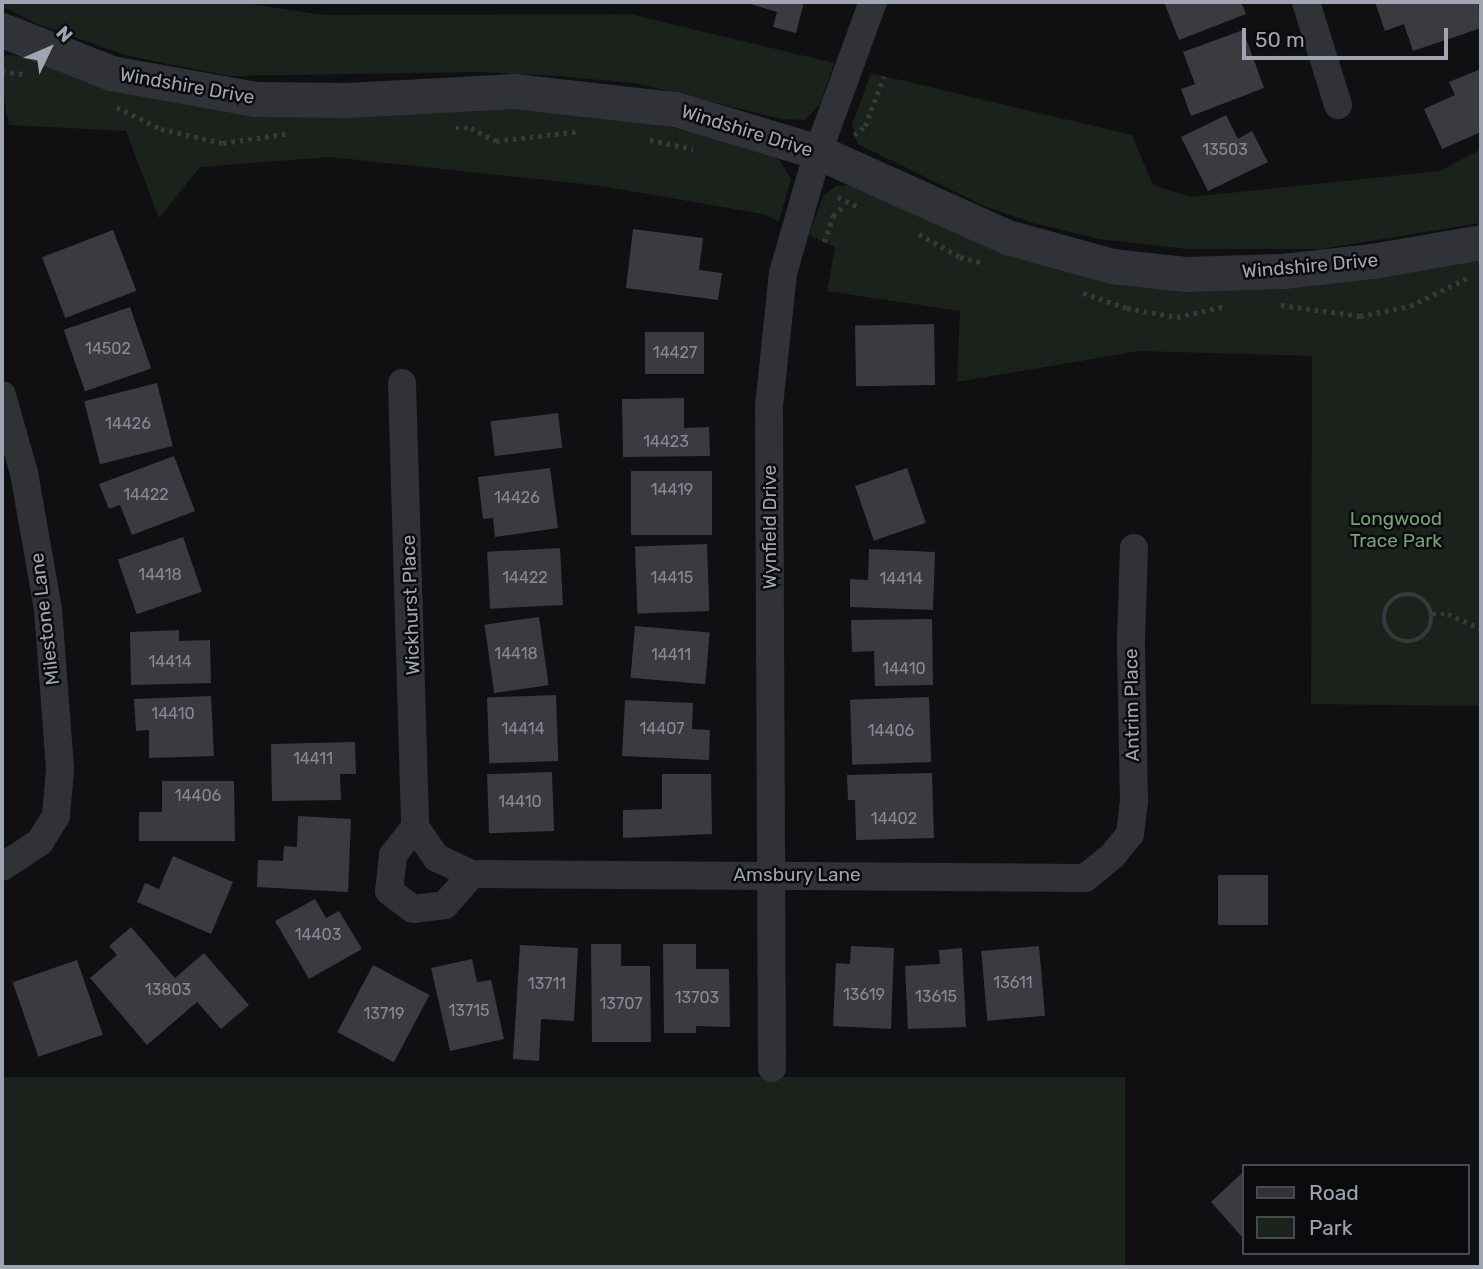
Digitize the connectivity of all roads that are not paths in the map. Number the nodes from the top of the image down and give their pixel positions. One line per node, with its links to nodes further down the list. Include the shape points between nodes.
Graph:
1 (873, 2): 5 (street, Wynfield Drive)
2 (1306, 2): 4 (street)
3 (2, 30): 5 (street, Windshire Drive, via 111,73 180,89 256,99 347,100 514,90 675,109)
4 (1338, 105)
5 (814, 165): 6 (street, Windshire Drive, via 1007,237 1112,266 1186,274 1283,271); 14 (street, Wynfield Drive, via 783,273 769,406)
6 (1481, 242)
7 (402, 383): 10 (street, Wickhurst Place)
8 (2, 395): 12 (street, Milestone Lane, via 24,473 48,609 60,770 56,816 40,842)
9 (1134, 548): 11 (street, Antrim Place, via 1134,802 1130,834)
10 (415, 827): 13 (street, Amsbury Lane, via 437,858); 13 (street, via 393,855 389,891 413,909 445,905)
11 (1114, 855): 14 (street, Amsbury Lane, via 1085,878)
12 (2, 867)
13 (472, 874): 14 (street, Amsbury Lane)
14 (771, 877): 15 (street, Wynfield Drive)
15 (772, 1068)

